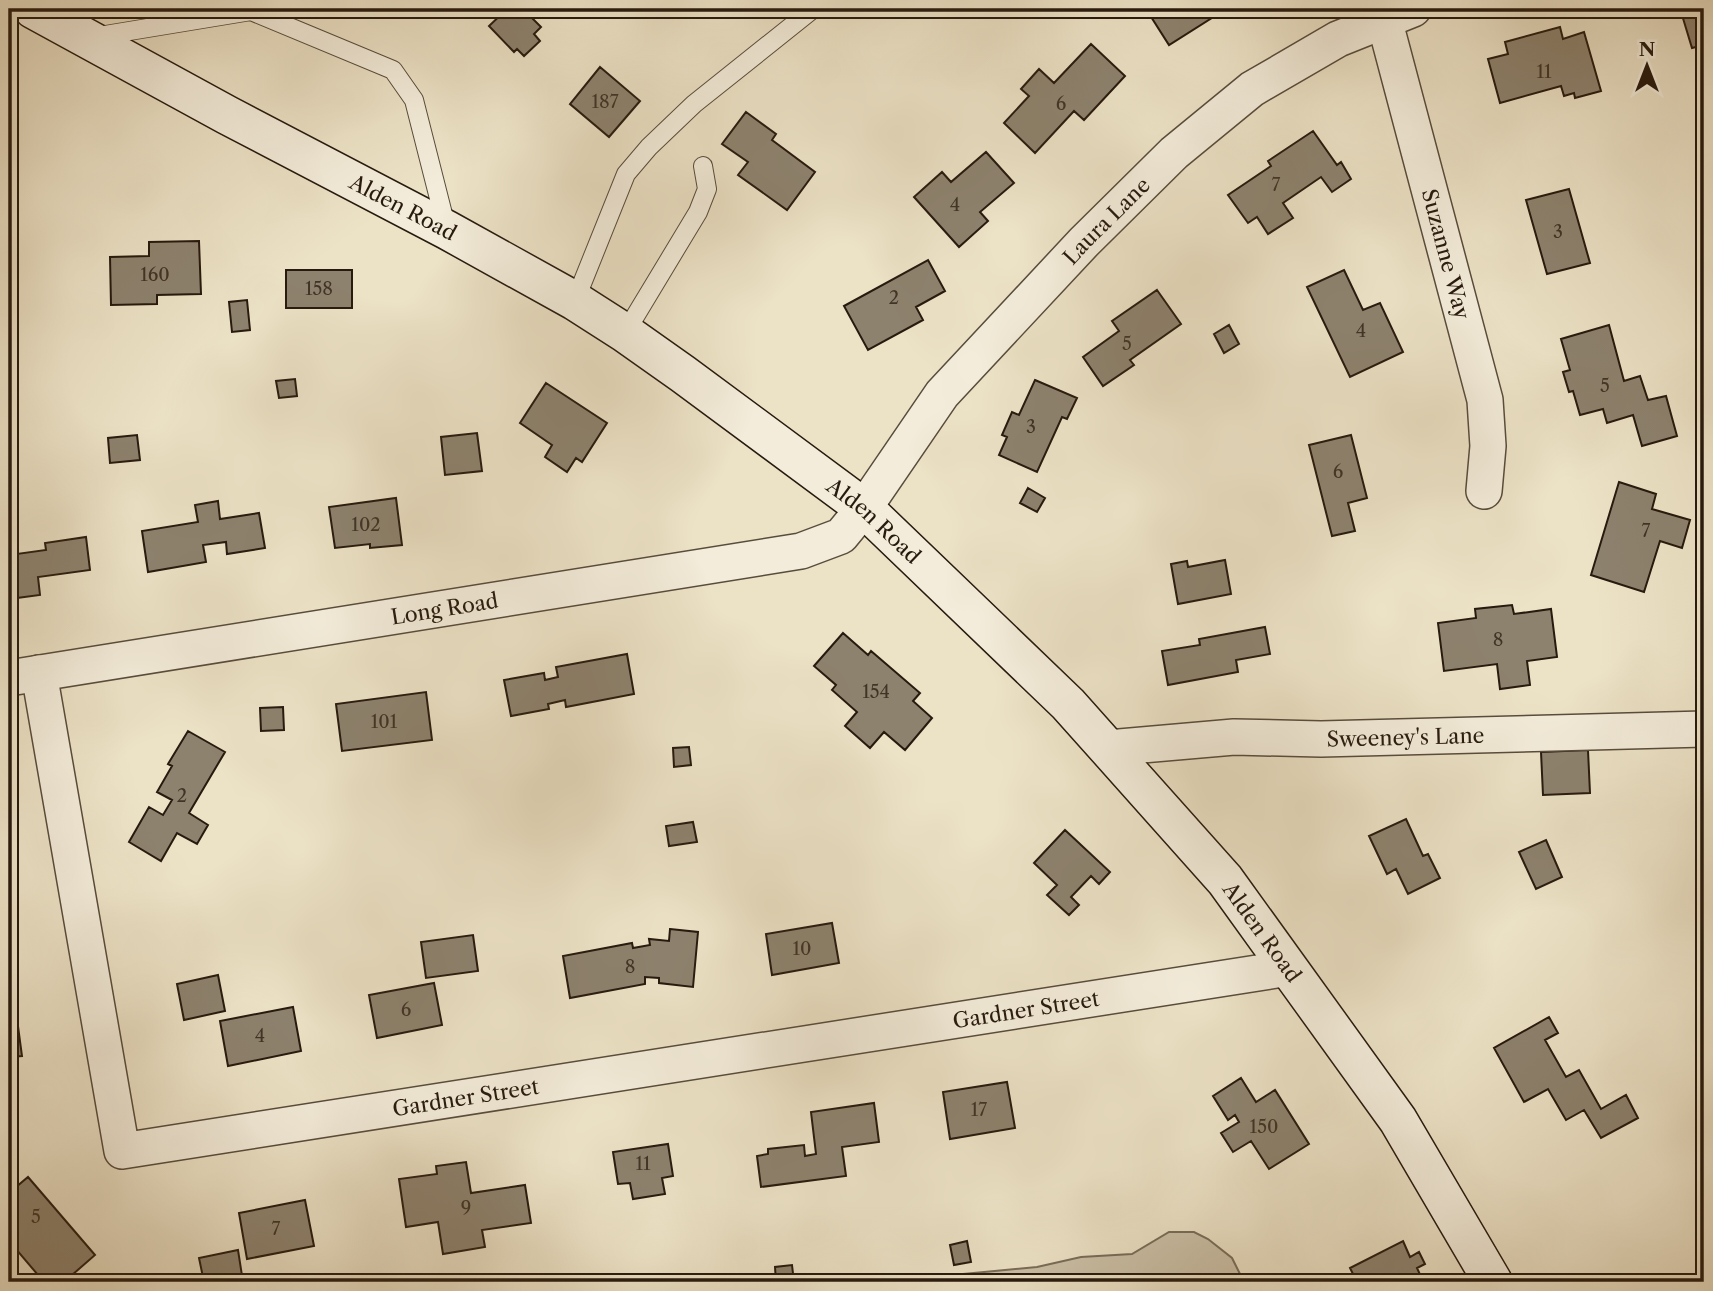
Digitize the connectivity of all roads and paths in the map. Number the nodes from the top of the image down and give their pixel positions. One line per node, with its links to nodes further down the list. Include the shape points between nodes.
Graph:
1 (33, 9): 4 (main road, Alden Road)
2 (813, 9): 7 (lane, via 694,104 626,174)
3 (1399, 14): 9 (street, Suzanne Way, via 1485,400 1488,446); 10 (street, Laura Lane, via 1338,39 1252,89 1174,153 942,394)
4 (86, 38): 6 (main road, Alden Road); 6 (lane, via 251,11 393,70 414,100)
5 (703, 166): 8 (lane, via 707,189 698,212)
6 (447, 230): 7 (main road, Alden Road)
7 (575, 301): 8 (main road, Alden Road)
8 (625, 333): 10 (main road, Alden Road)
9 (1484, 491)
10 (864, 508): 11 (street, Long Road, via 841,536 801,551); 13 (main road, Alden Road)
11 (24, 676): 14 (street, Gardner Street, via 122,1151)
12 (1704, 729): 13 (street, Sweeney's Lane, via 1234,737)
13 (1108, 748): 14 (main road, Alden Road, via 1225,880)
14 (1289, 968): 15 (main road, Alden Road, via 1398,1120)
15 (1493, 1282)

